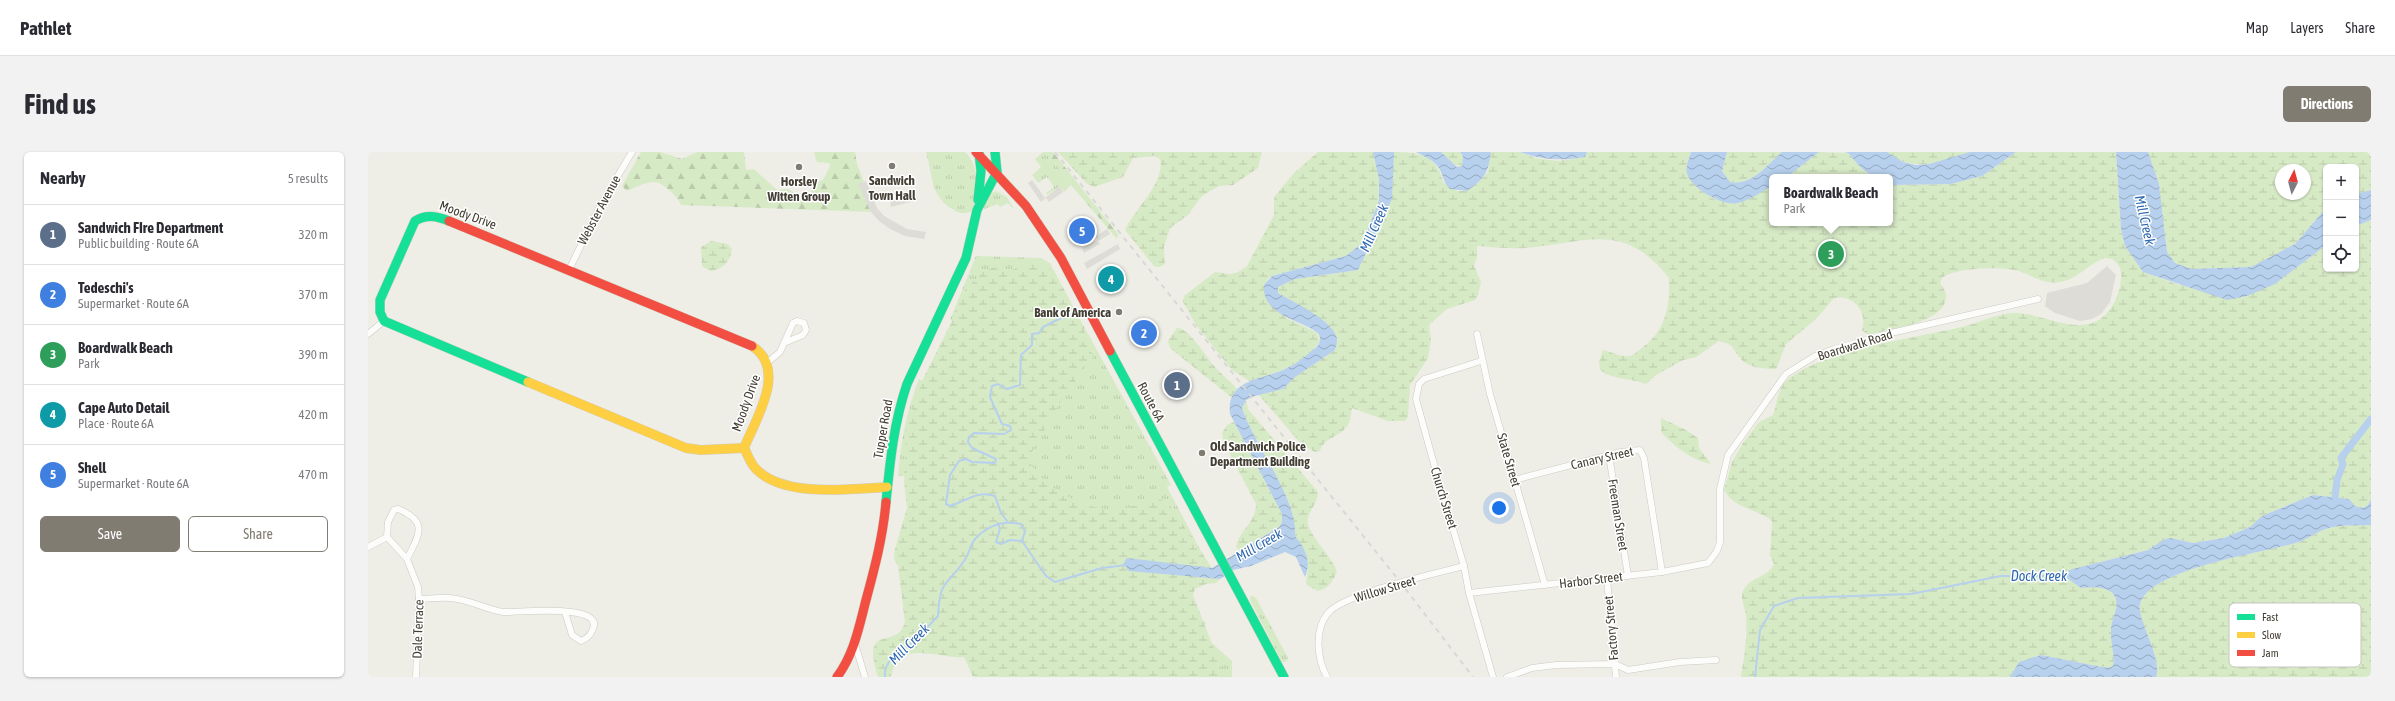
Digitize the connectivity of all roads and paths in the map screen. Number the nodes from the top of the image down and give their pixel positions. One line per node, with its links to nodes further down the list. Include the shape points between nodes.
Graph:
1 (632, 152): 6 (street, Webster Avenue, via 600,206)
2 (995, 152): 4 (main road)
3 (978, 153): 4 (main road, Route 6A); 5 (main road, via 981,171)
4 (997, 172): 5 (main road, Tupper Road); 36 (main road, Route 6A, via 1031,213 1061,258)
5 (978, 210): 17 (main road, Tupper Road, via 963,263 899,406 894,426)
6 (570, 270): 8 (main road, Moody Drive, via 450,220 433,215 423,216 413,225 380,300 380,312); 13 (main road, Moody Drive, via 743,341 757,349)
7 (2038, 299): 21 (street, Boardwalk Road, via 1834,349 1815,356 1786,374 1728,455 1720,489 1720,542)
8 (384, 321): 9 (street); 14 (main road, Moody Drive, via 686,448)
9 (368, 334)
10 (1477, 334): 12 (street, State Street)
11 (784, 343): 13 (street, via 776,356)
12 (1481, 361): 16 (street, State Street); 22 (street, Church Street, via 1432,375 1419,384 1416,390 1423,427)
13 (768, 362): 14 (main road, Moody Drive, via 770,381)
14 (744, 448): 17 (main road, Moody Drive, via 758,471 780,484 819,488)
15 (1609, 455): 16 (street, Canary Street); 23 (street, Canary Street, via 1635,449 1642,453); 24 (street, Freeman Street)
16 (1514, 480): 26 (street, State Street)
17 (887, 487): 30 (main road, Tupper Road, via 880,550)
18 (387, 537): 19 (street); 20 (street, Dale Terrace); 20 (street, via 388,522 394,510 404,511 418,523 420,528)
19 (368, 547)
20 (407, 559): 28 (street, Dale Terrace, via 418,587)
21 (1711, 560): 23 (street, Harbor Street, via 1704,565)
22 (1464, 566): 27 (street, Church Street); 37 (street, Willow Street, via 1353,597 1328,612 1319,633 1321,667)
23 (1662, 572): 24 (street, Harbor Street)
24 (1628, 576): 25 (street, Harbor Street)
25 (1607, 578): 26 (street, Harbor Street); 32 (street, Factory Street)
26 (1545, 585): 27 (street, Harbor Street)
27 (1470, 593): 38 (street, Church Street)
28 (419, 599): 29 (street, via 450,598 503,612); 33 (street, Dale Terrace)
29 (565, 612): 29 (street, via 589,616 594,629 586,639 581,641 572,635)
30 (855, 644): 34 (main road, Tupper Road); 35 (street)
31 (1716, 660): 32 (street, via 1680,662 1628,670)
32 (1615, 664): 39 (street, via 1544,666); 40 (street, Factory Street)
33 (416, 677)
34 (837, 677)
35 (865, 677)
36 (1284, 677)
37 (1327, 677)
38 (1493, 677)
39 (1507, 677)
40 (1616, 677)

